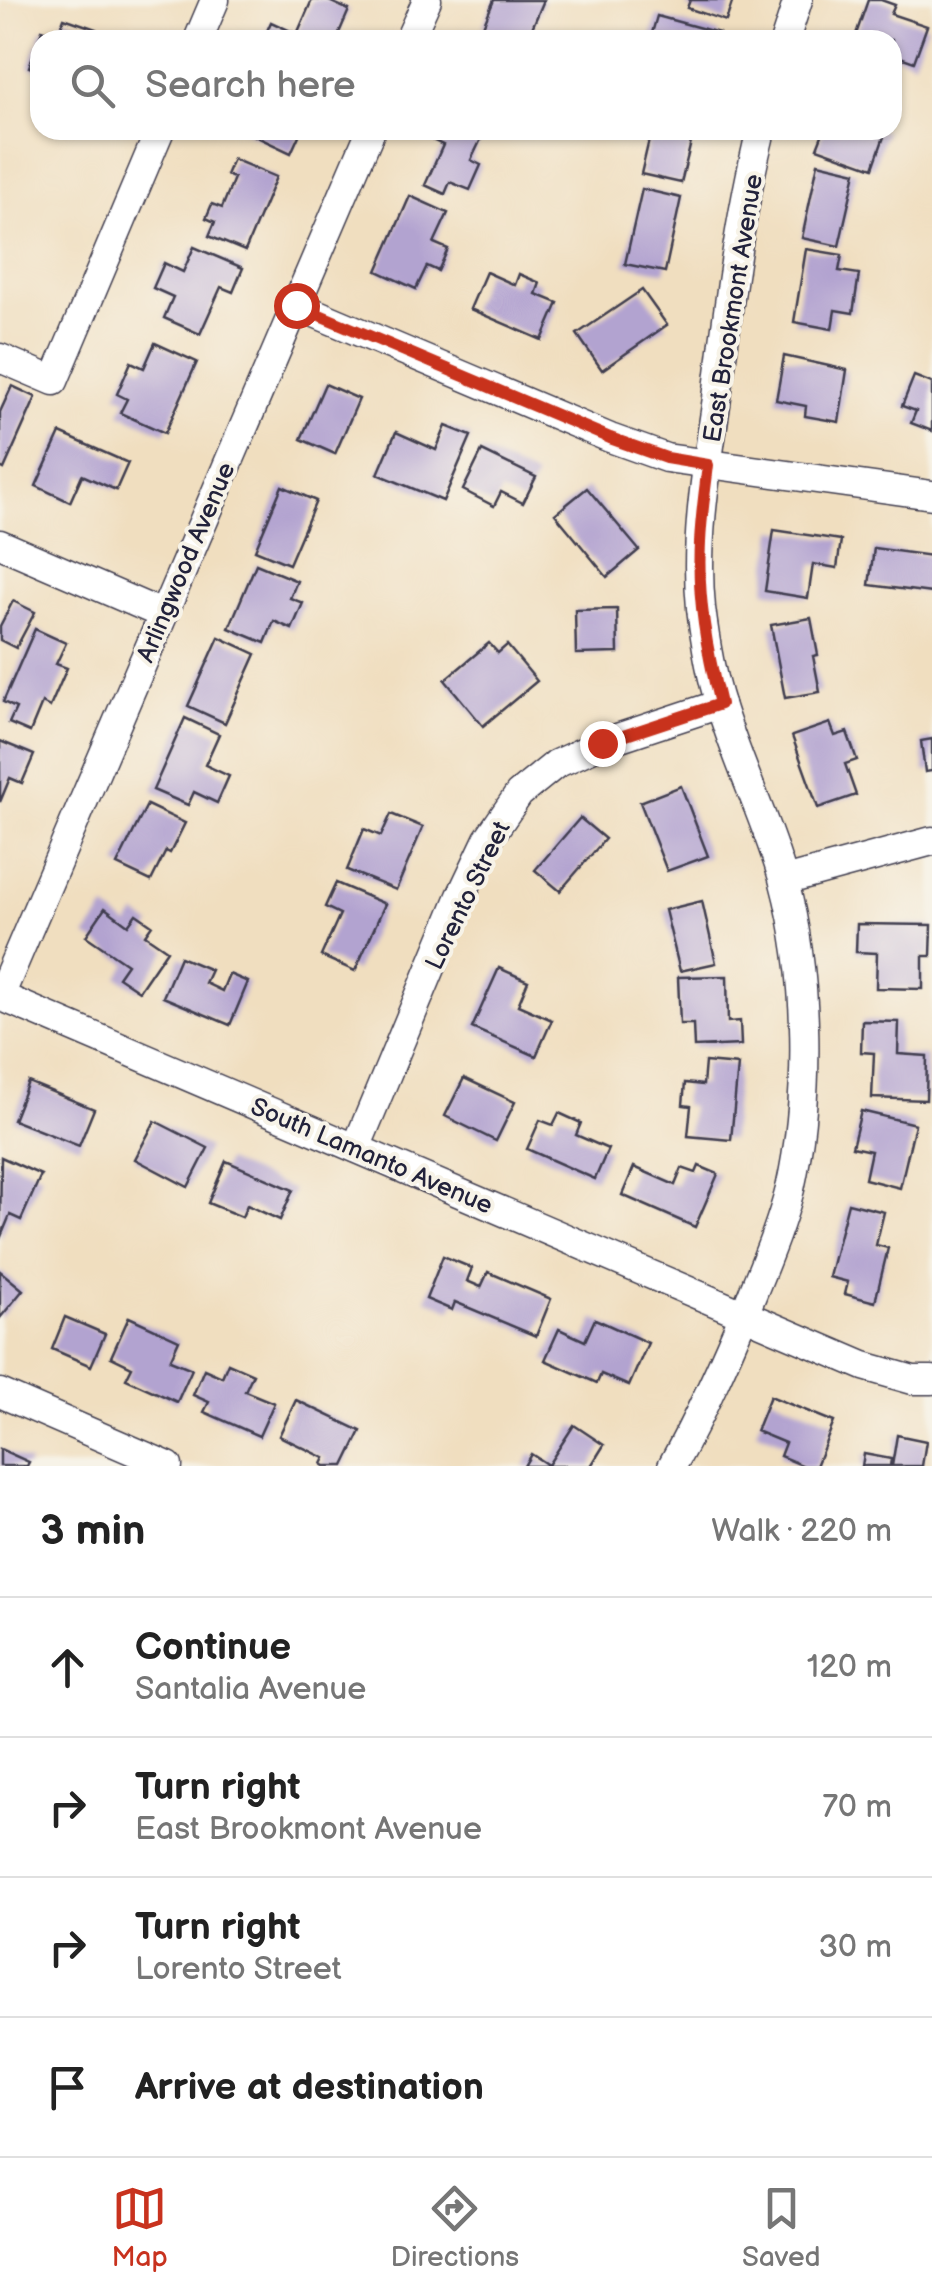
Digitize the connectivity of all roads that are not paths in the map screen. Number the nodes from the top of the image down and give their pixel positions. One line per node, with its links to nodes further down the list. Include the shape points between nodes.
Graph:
1 (215, 0): 4 (street)
2 (426, 0): 5 (street)
3 (798, 0): 6 (street)
4 (202, 30)
5 (413, 30)
6 (788, 30)
7 (156, 140): 11 (street, via 54,381)
8 (367, 140): 10 (street, Arlingwood Avenue)
9 (759, 140): 12 (street, East Brookmont Avenue)
10 (296, 305): 12 (street, via 610,438); 15 (street, Arlingwood Avenue)
11 (0, 358)
12 (708, 465): 13 (street); 16 (street, East Brookmont Avenue, via 701,604)
13 (932, 495)
14 (0, 544): 15 (street)
15 (162, 614): 19 (street, Arlingwood Avenue)
16 (720, 704): 18 (street, East Brookmont Avenue); 20 (street, Lorento Street, via 602,743 556,764 519,794 461,896)
17 (932, 841): 18 (street)
18 (784, 881): 21 (street, East Brookmont Avenue, via 802,990 800,1120 790,1188)
19 (0, 996): 20 (street, South Lamanto Avenue)
20 (356, 1148): 21 (street, South Lamanto Avenue)
21 (744, 1314): 22 (street, South Lamanto Avenue, via 864,1366); 25 (street, East Brookmont Avenue)
22 (932, 1380)
23 (0, 1393): 24 (street)
24 (168, 1466)
25 (672, 1466)

